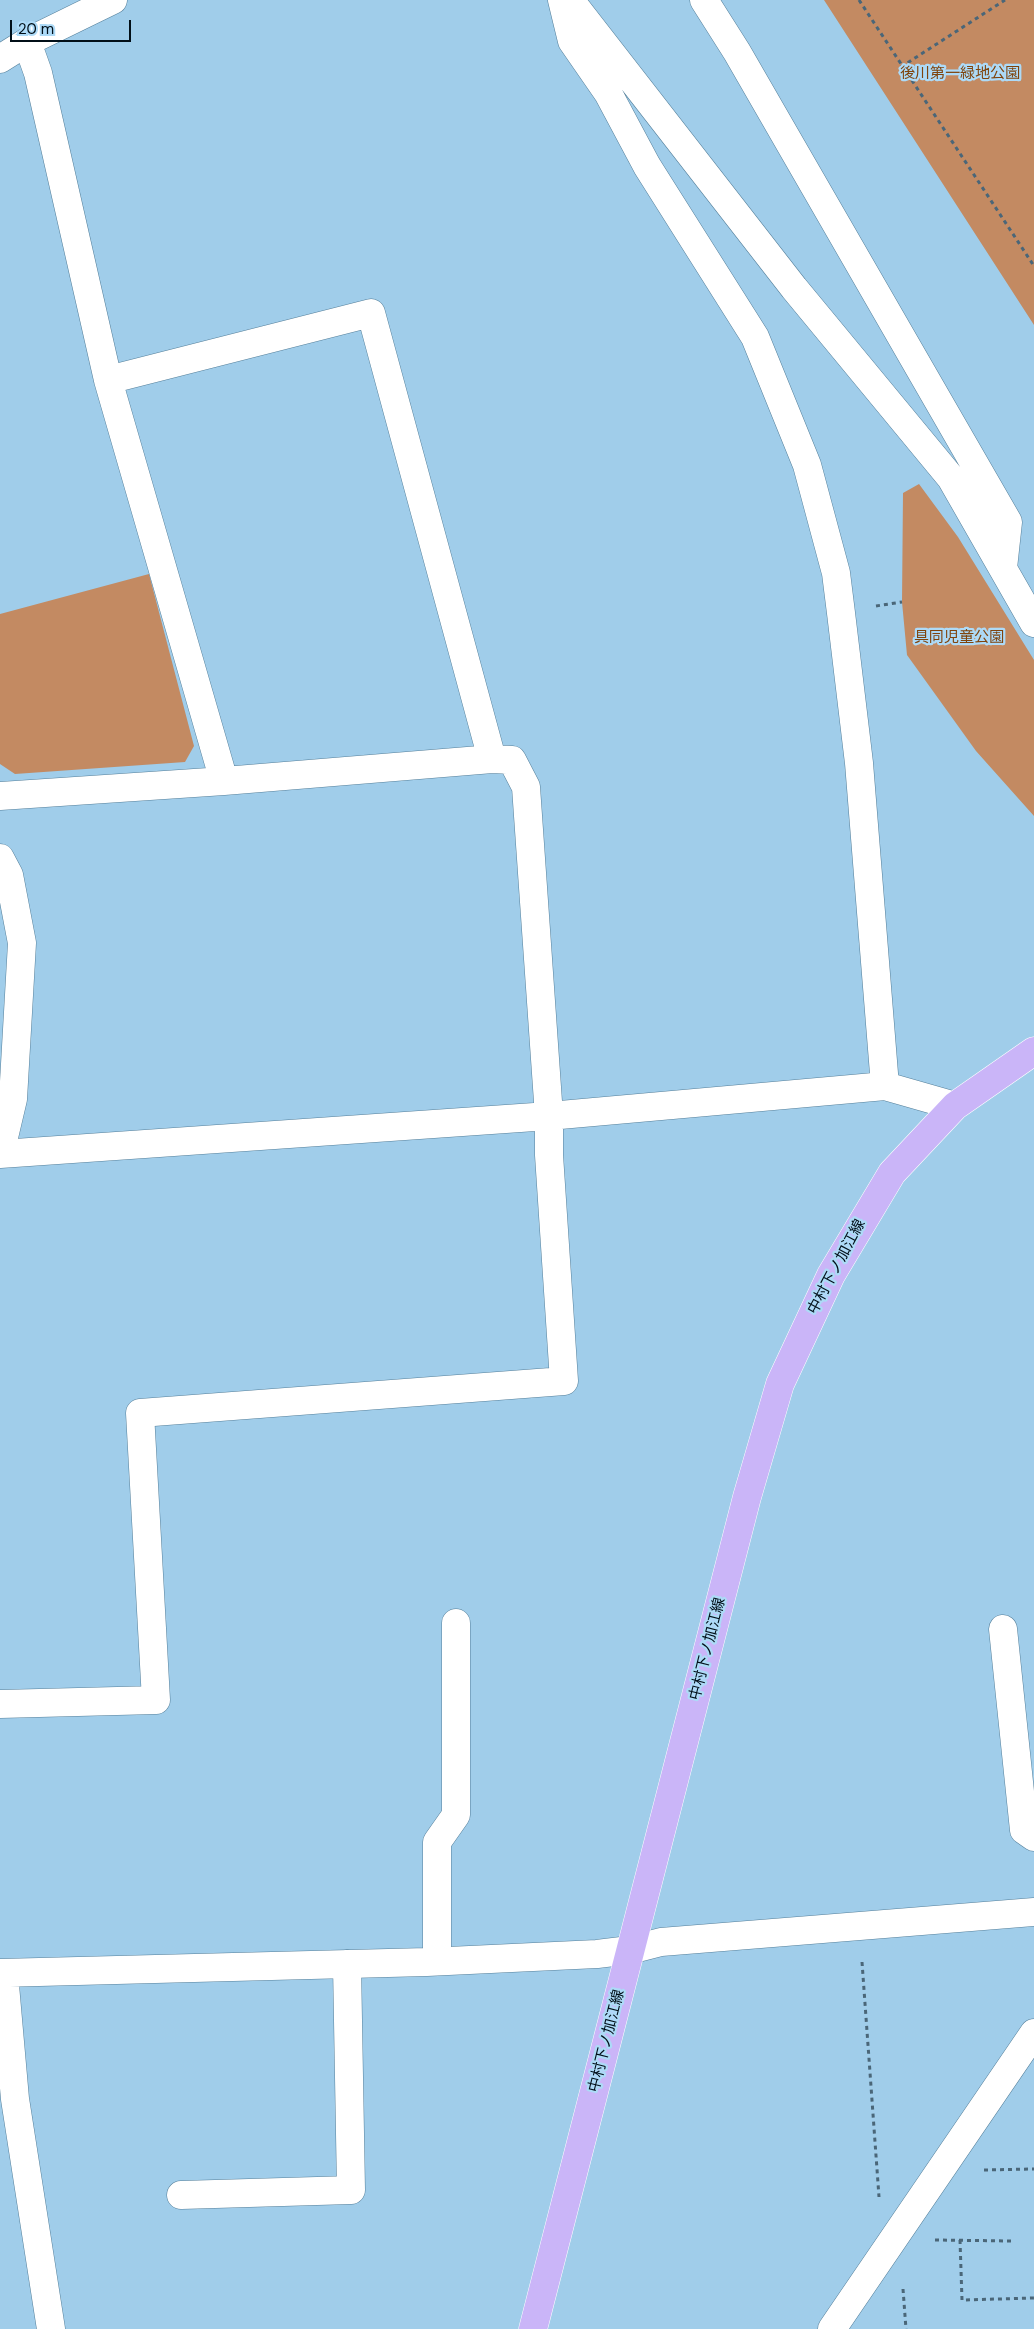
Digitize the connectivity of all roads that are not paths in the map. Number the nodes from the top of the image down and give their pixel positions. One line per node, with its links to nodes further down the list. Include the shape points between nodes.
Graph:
1 (113, 0): 5 (street)
2 (562, 0): 15 (street, via 572,41 608,93 647,166 755,338 807,465 836,573 859,763)
3 (570, 0): 8 (street, via 794,288 951,478)
4 (704, 0): 8 (street, via 742,60 1008,522)
5 (27, 42): 6 (street); 7 (street, via 38,73)
6 (0, 59)
7 (108, 380): 10 (street, via 371,313); 11 (street)
8 (1003, 568): 9 (street)
9 (1034, 623)
10 (492, 759): 11 (street); 17 (street, via 512,760 526,787)
11 (224, 781): 12 (street)
12 (0, 796)
13 (0, 858): 18 (street, via 9,875 22,944 13,1099)
14 (1034, 1051): 16 (main road, 中村下ノ加江線)
15 (885, 1086): 16 (street); 17 (street)
16 (955, 1106): 24 (main road, 中村下ノ加江線, via 892,1173 882,1188 830,1275 780,1384 747,1496)
17 (549, 1116): 18 (street); 21 (street, via 564,1381 140,1413 156,1700)
18 (0, 1154)
19 (456, 1623): 25 (street, via 456,1815 437,1842)
20 (1003, 1629): 22 (street, via 1024,1830)
21 (0, 1704)
22 (1034, 1837)
23 (1034, 1912): 24 (street, via 661,1942)
24 (630, 1950): 25 (street); 31 (main road, 中村下ノ加江線)
25 (437, 1961): 26 (street)
26 (347, 1964): 27 (street, via 45,1970); 29 (street, via 351,2190)
27 (2, 1974): 30 (street, via 15,2099)
28 (1034, 2032): 32 (street)
29 (181, 2195)
30 (51, 2329)
31 (533, 2329)
32 (832, 2329)

